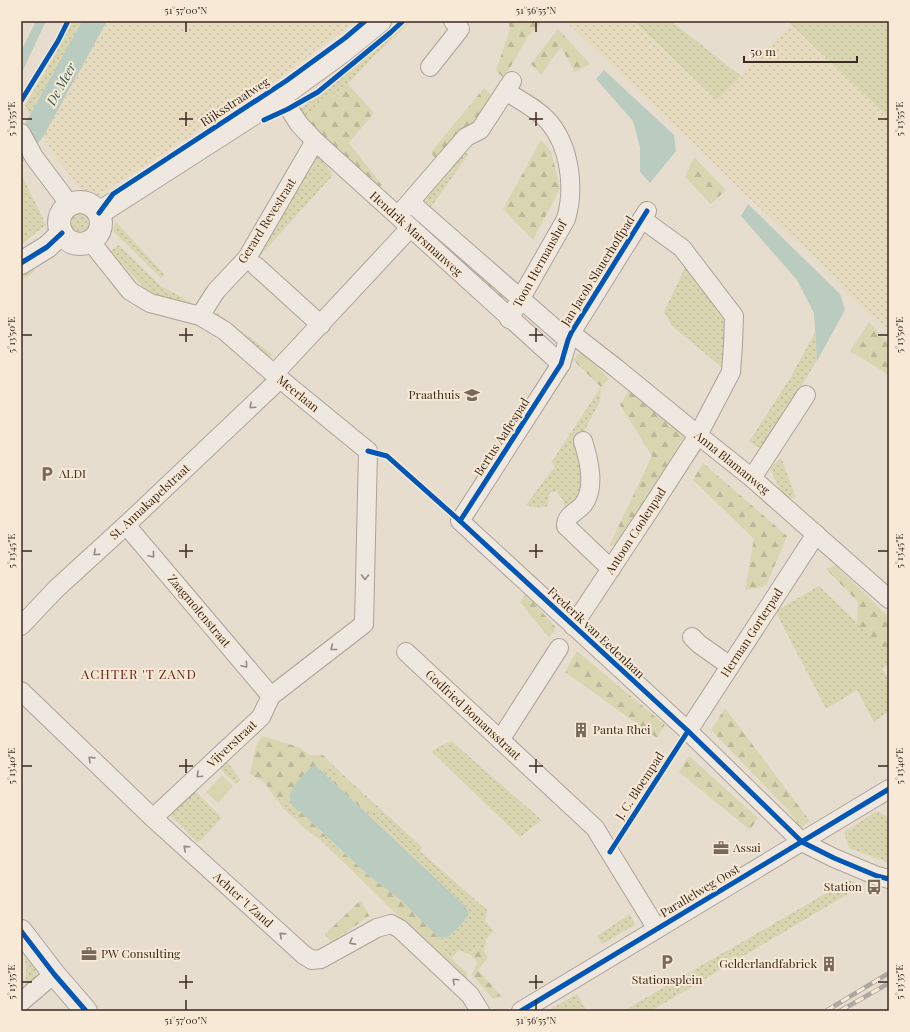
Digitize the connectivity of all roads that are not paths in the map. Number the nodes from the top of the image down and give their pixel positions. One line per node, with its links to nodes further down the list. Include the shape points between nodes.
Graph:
1 (380, 21): 5 (street, Rijksstraatweg)
2 (453, 21): 3 (street, via 460,29)
3 (430, 67)
4 (509, 86): 8 (street, St. Annakapelstraat, via 480,130 466,137); 17 (street, Toon Hermanshof, via 522,102 534,108 549,122 567,159 571,190 566,219)
5 (281, 96): 7 (street, Hendrik Marsmanweg, via 299,124); 10 (street, Rijksstraatweg)
6 (21, 133): 9 (street, via 34,157)
7 (315, 142): 12 (street, Hendrik Marsmanweg); 18 (street, Gerard Revestraat, via 247,258 216,291)
8 (410, 202): 12 (street, St. Annakapelstraat); 17 (street, Hendrik Marsmanweg)
9 (70, 205): 10 (street, via 78,202 87,203); 13 (street, via 62,213 59,223)
10 (99, 213): 14 (street, via 102,224 99,234)
11 (644, 215): 21 (street, Jan Jacob Slauerhoffpad); 25 (street, Antoon Coolenpad, via 682,248 734,316 731,372)
12 (404, 222): 19 (street, Hendrik Marsmanweg); 20 (street, St. Annakapelstraat)
13 (62, 233): 14 (street, via 69,241 80,244); 15 (street, via 47,247)
14 (90, 242): 18 (street, Meerlaan, via 130,291 150,303)
15 (21, 264)
16 (256, 266): 20 (street)
17 (521, 298): 19 (street, Toon Hermanshof); 21 (street, Hendrik Marsmanweg)
18 (200, 316): 23 (street, Meerlaan, via 225,331)
19 (509, 319): 22 (street, Hendrik Marsmanweg)
20 (321, 325): 23 (street, St. Annakapelstraat)
21 (570, 336): 22 (street, Jan Jacob Slauerhoffpad); 25 (street, Anna Blamanweg, via 616,368)
22 (561, 364): 28 (street, Bertus Aafjespad)
23 (277, 377): 29 (street, St. Annakapelstraat, one-way to 29); 33 (street, Meerlaan, one-way to 33, via 368,451)
24 (806, 395): 27 (street)
25 (698, 435): 27 (street, Anna Blamanweg); 31 (street, Antoon Coolenpad)
26 (583, 441): 31 (street, via 590,472 587,496 582,506 568,518 566,526)
27 (752, 478): 30 (street, Anna Blamanweg)
28 (460, 521): 35 (street, Frederik van Eedenlaan)
29 (126, 525): 34 (street, St. Annakapelstraat, one-way to 34, via 56,589); 41 (street, Zaagmolenstraat, one-way to 41)
30 (816, 534): 32 (street, Anna Blamanweg); 39 (street, Herman Gorterpad)
31 (611, 569): 35 (street, Antoon Coolenpad)
32 (889, 599)
33 (364, 624): 41 (street, Vijverstraat, one-way to 41)
34 (21, 626)
35 (573, 626): 42 (street, Frederik van Eedenlaan)
36 (692, 637): 39 (street)
37 (559, 648): 43 (street)
38 (406, 652): 43 (street, Godfried Bomansstraat)
39 (730, 666): 42 (street, Herman Gorterpad)
40 (21, 691): 45 (street, Achter 't Zand, one-way to 40)
41 (271, 696): 45 (street, Vijverstraat, one-way to 45, via 261,717)
42 (688, 731): 46 (street, Frederik van Eedenlaan)
43 (500, 740): 48 (street, Godfried Bomansstraat, via 595,828)
44 (889, 789): 46 (street, Parallelweg Oost)
45 (153, 818): 53 (street, Achter 't Zand, one-way to 45, via 470,995 400,929 391,924 377,928 321,959 312,960)
46 (802, 842): 47 (street, via 834,858); 48 (street, Parallelweg Oost)
47 (889, 879)
48 (657, 929): 54 (street, Parallelweg Oost)
49 (21, 931): 50 (street)
50 (54, 974): 51 (street); 52 (street)
51 (21, 1002)
52 (86, 1011)
53 (480, 1011)
54 (520, 1011)

